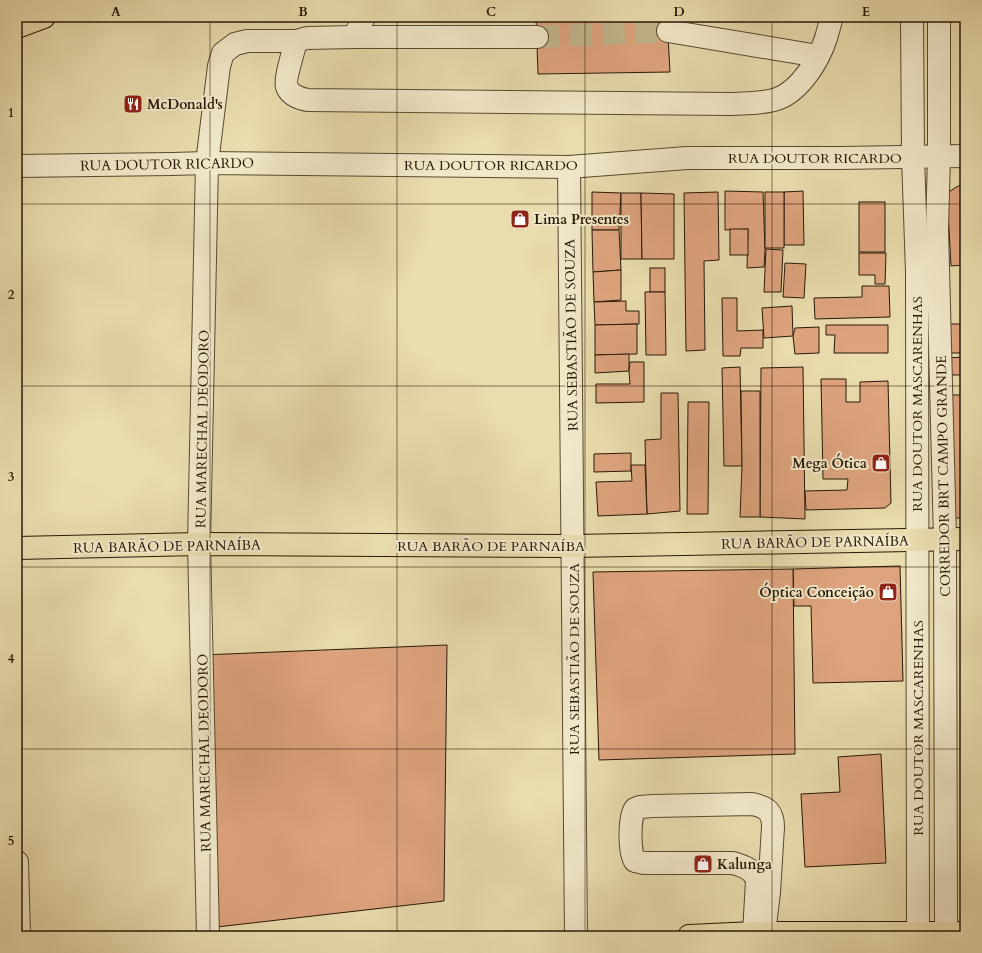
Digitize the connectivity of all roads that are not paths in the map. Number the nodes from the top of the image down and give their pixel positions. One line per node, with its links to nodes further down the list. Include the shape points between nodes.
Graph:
1 (44, 17): 6 (main road)
2 (364, 17): 8 (street)
3 (832, 17): 11 (street)
4 (912, 17): 13 (street, RUA DOUTOR MASCARENHAS)
5 (939, 17): 14 (street, CORREDOR BRT CAMPO GRANDE)
6 (17, 27)
7 (668, 31): 11 (street)
8 (354, 37): 9 (street); 10 (street, via 308,38)
9 (536, 37)
10 (296, 41): 11 (street, via 287,86 298,98 308,100 731,104 766,102 778,99 796,88); 15 (street, RUA MARECHAL DEODORO, via 247,41 235,44 223,53 219,66)
11 (818, 56)
12 (965, 156): 14 (street, RUA DOUTOR RICARDO)
13 (913, 157): 14 (street, RUA DOUTOR RICARDO); 17 (street, RUA DOUTOR RICARDO, via 687,158); 19 (street, RUA DOUTOR MASCARENHAS, via 917,272)
14 (939, 157): 18 (street, CORREDOR BRT CAMPO GRANDE, via 937,228)
15 (207, 162): 16 (street, RUA DOUTOR RICARDO); 17 (street, RUA DOUTOR RICARDO); 20 (street, RUA MARECHAL DEODORO)
16 (17, 166)
17 (569, 167): 21 (street, RUA SEBASTIÃO DE SOUZA)
18 (955, 539): 19 (main road, RUA BARÃO DE PARNAÍBA); 26 (street, CORREDOR BRT CAMPO GRANDE)
19 (918, 540): 21 (main road, RUA BARÃO DE PARNAÍBA); 25 (street, RUA DOUTOR MASCARENHAS)
20 (199, 544): 21 (main road, RUA BARÃO DE PARNAÍBA); 22 (main road, RUA BARÃO DE PARNAÍBA); 28 (street, RUA MARECHAL DEODORO)
21 (573, 546): 29 (street, RUA SEBASTIÃO DE SOUZA)
22 (17, 548)
23 (17, 862): 27 (street)
24 (759, 933): 24 (street, via 755,874 733,863 635,861 631,843 631,818 635,809 653,806 752,804 765,808 773,821 773,827 769,892); 25 (main road); 30 (main road)
25 (918, 934): 26 (main road)
26 (952, 934)
27 (19, 936)
28 (208, 936)
29 (576, 936)
30 (689, 936)

